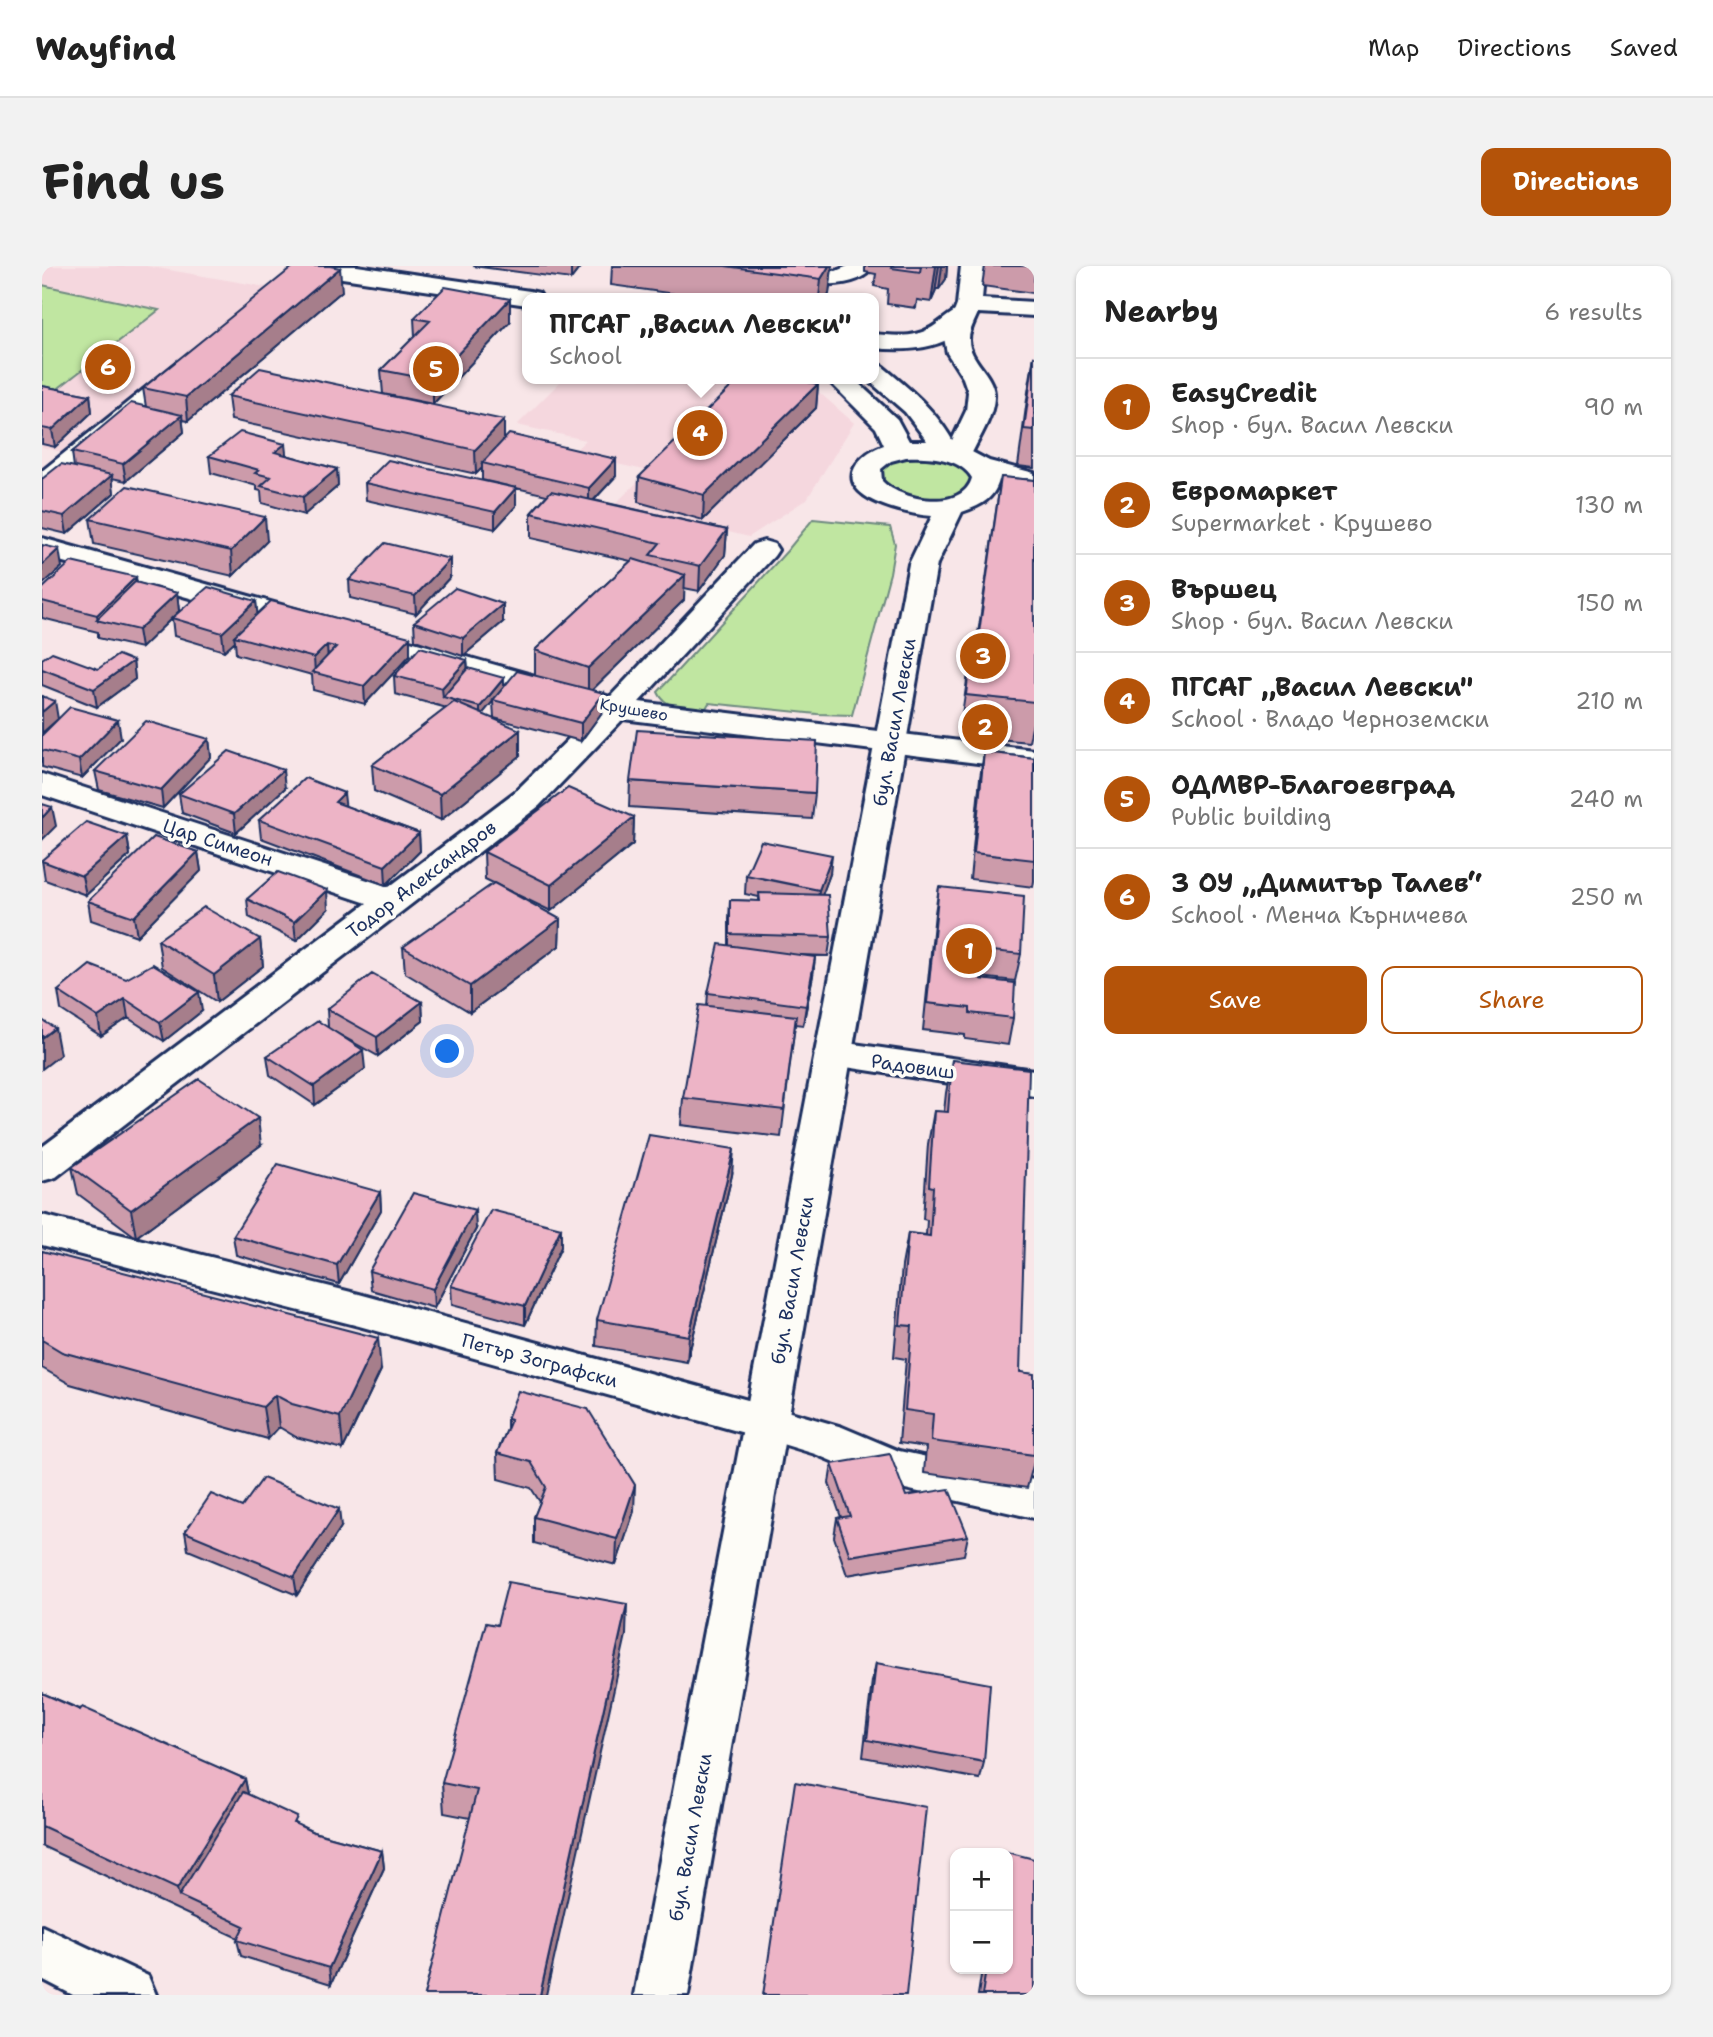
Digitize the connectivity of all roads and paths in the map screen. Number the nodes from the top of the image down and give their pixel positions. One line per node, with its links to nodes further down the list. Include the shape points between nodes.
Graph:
1 (753, 266): 2 (street, via 836,278 850,276)
2 (862, 266)
3 (972, 266): 6 (street)
4 (307, 270): 5 (street)
5 (522, 297)
6 (967, 309): 7 (street); 8 (street, via 930,341); 14 (street, via 956,338 981,392 979,411)
7 (1034, 309)
8 (879, 341)
9 (202, 355): 15 (street)
10 (879, 377): 14 (street, via 926,417)
11 (845, 384): 13 (street, via 888,425)
12 (42, 450): 15 (street)
13 (900, 450): 14 (street); 20 (street, via 873,461 867,470 872,488)
14 (961, 457): 16 (street); 19 (street, via 987,482)
15 (75, 458): 17 (street)
16 (1034, 482)
17 (42, 485)
18 (1034, 492): 19 (street)
19 (977, 497): 21 (street)
20 (900, 503): 21 (street); 24 (street)
21 (950, 507): 24 (street, бул. Васил Левски)
22 (42, 547): 25 (street, Крушево)
23 (764, 550): 25 (street, Тодор Александров)
24 (923, 564): 26 (street, бул. Васил Левски)
25 (617, 709): 26 (street, Крушево); 29 (street, Тодор Александров, via 527,799)
26 (891, 741): 27 (street, Крушево); 30 (street, бул. Васил Левски)
27 (1034, 760)
28 (42, 784): 29 (street, Цар Симеон)
29 (393, 900): 32 (street, Тодор Александров)
30 (833, 1054): 31 (street, Радовиш); 34 (street, бул. Васил Левски)
31 (1034, 1083)
32 (42, 1167)
33 (42, 1230): 34 (street, Петър Зографски, via 359,1310)
34 (766, 1422): 35 (street, Петър Зографски, via 852,1449 892,1468); 38 (street, бул. Васил Левски)
35 (1034, 1499)
36 (42, 1952): 37 (street)
37 (129, 1995)
38 (661, 1995)

